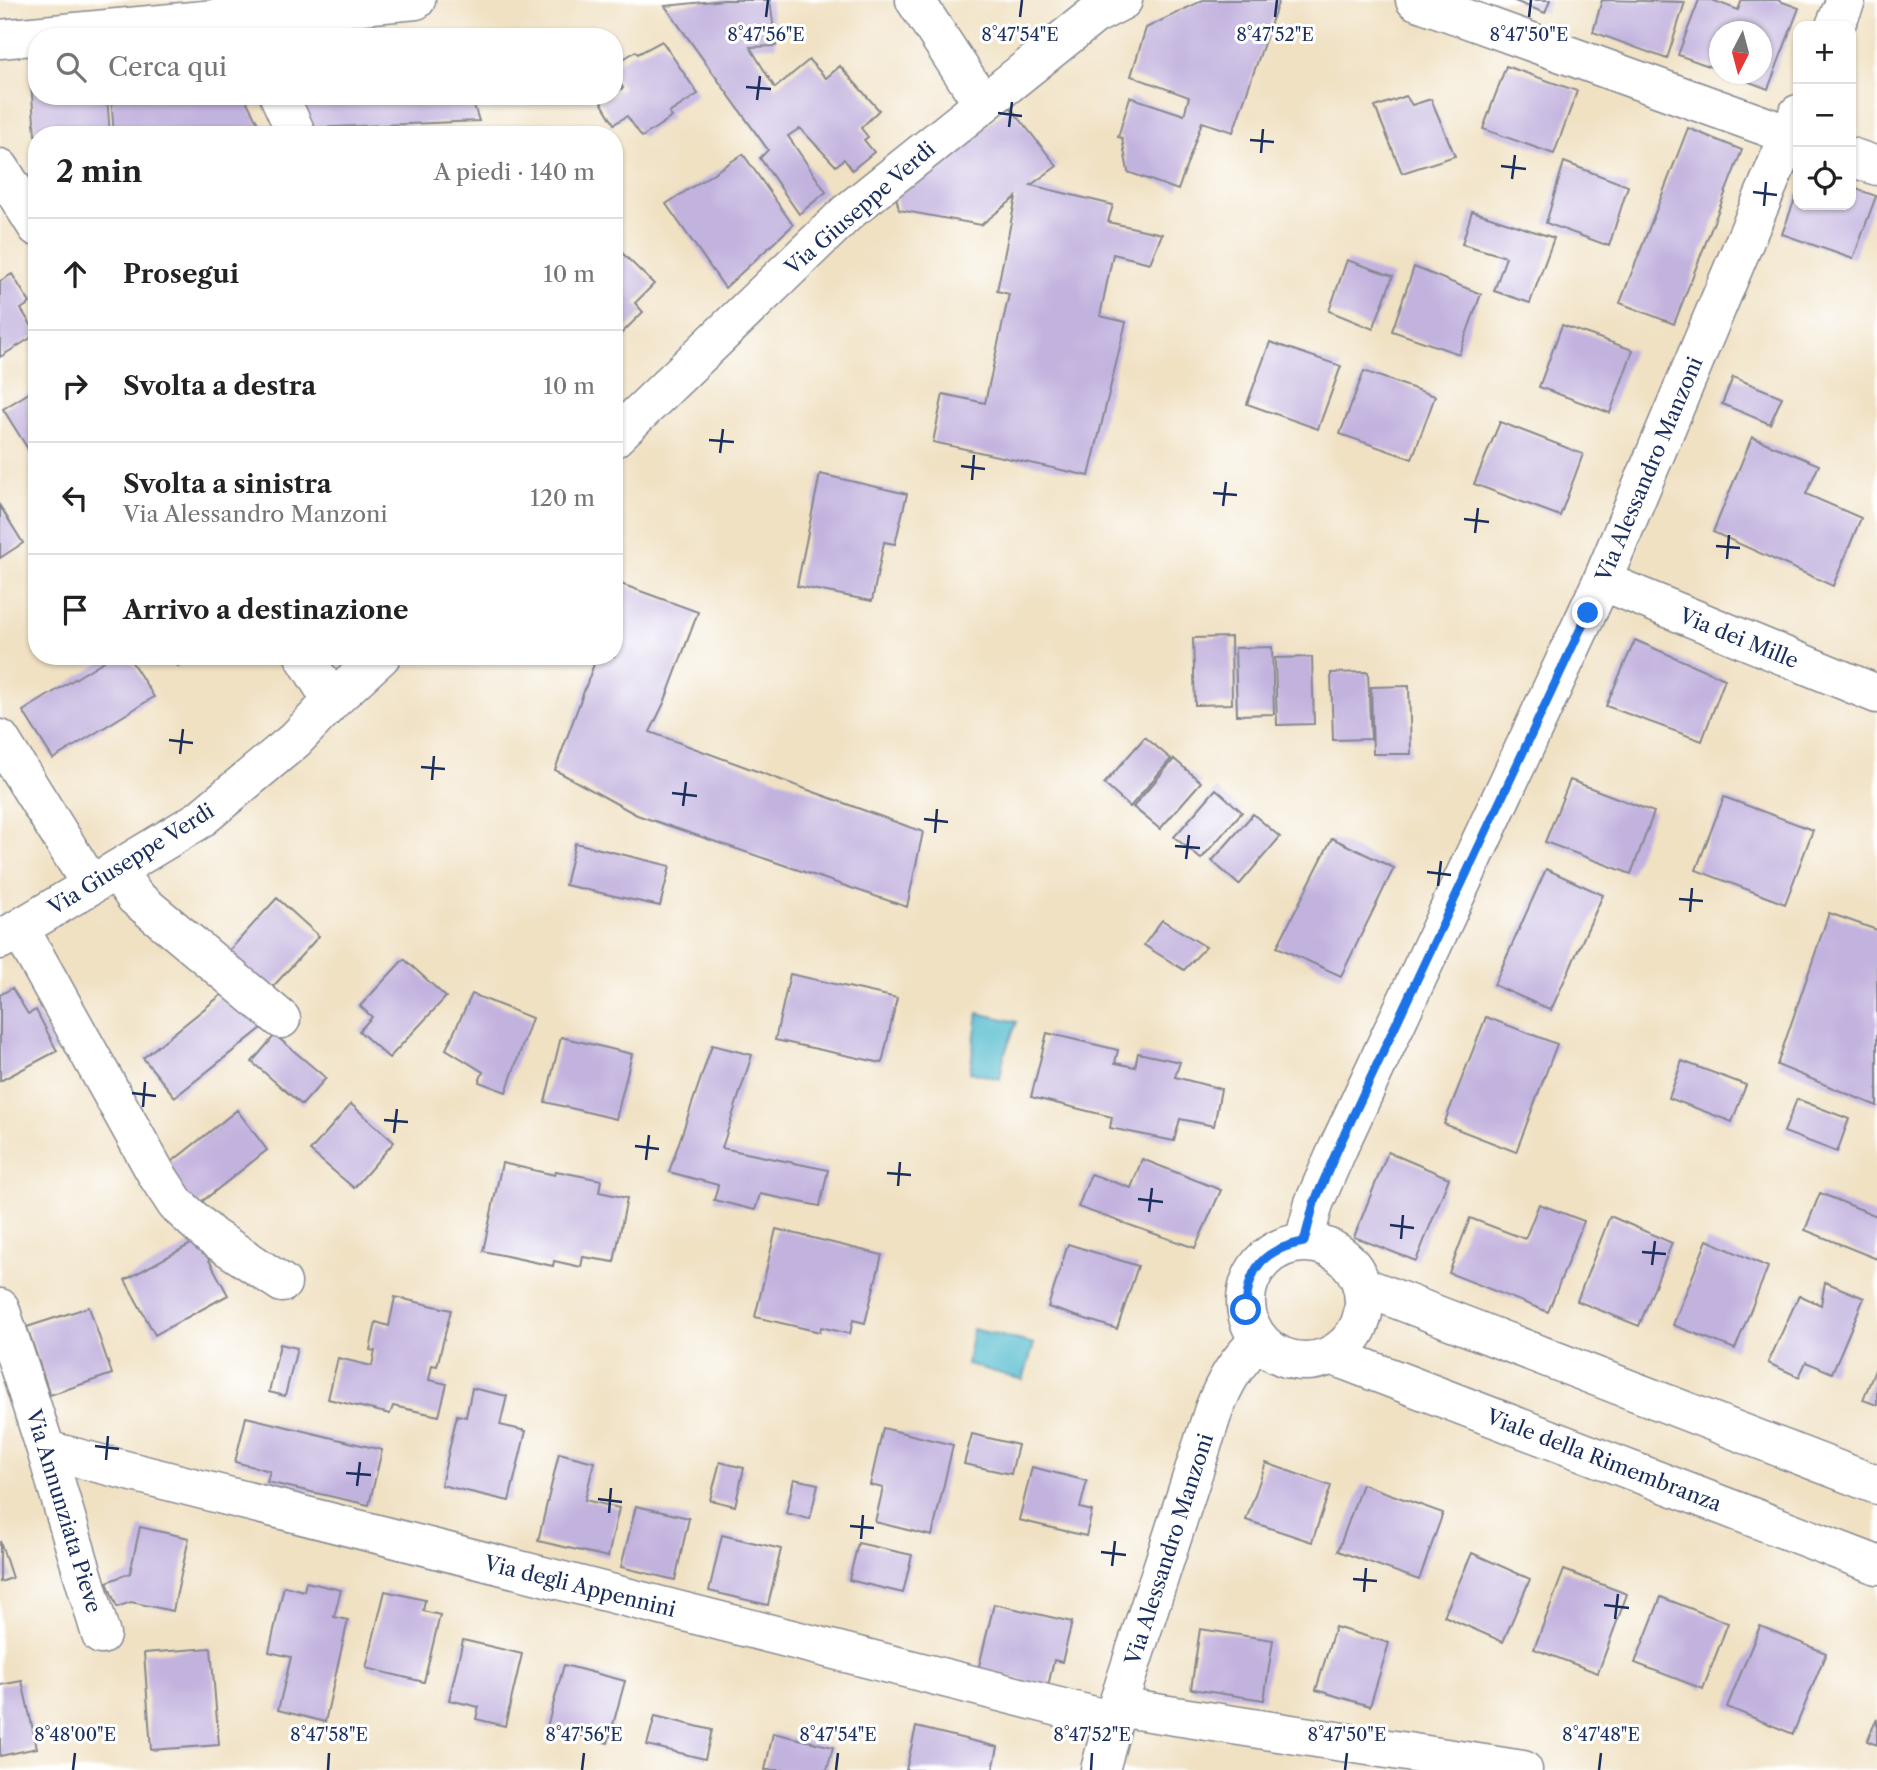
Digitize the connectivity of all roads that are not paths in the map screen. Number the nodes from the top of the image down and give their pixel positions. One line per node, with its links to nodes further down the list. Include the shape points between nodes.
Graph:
1 (416, 0): 6 (street)
2 (915, 0): 11 (street)
3 (1124, 0): 11 (street, Via Giuseppe Verdi, via 1094,15)
4 (1415, 0): 14 (street)
5 (1846, 0): 7 (street)
6 (243, 18): 8 (street)
7 (1837, 21)
8 (127, 28)
9 (28, 37): 10 (street)
10 (0, 39)
11 (983, 104): 20 (street, Via Giuseppe Verdi, via 848,212)
12 (283, 105): 13 (street)
13 (293, 126)
14 (1793, 128)
15 (1793, 134): 21 (street, Via Alessandro Manzoni)
16 (1856, 159): 17 (street)
17 (1877, 166)
18 (0, 168): 19 (street)
19 (28, 213)
20 (623, 429)
21 (1602, 581): 24 (street, Via dei Mille); 30 (street, Via Alessandro Manzoni, via 1339,1146 1314,1203)
22 (310, 665): 25 (street)
23 (371, 665): 25 (street, Via Giuseppe Verdi)
24 (1877, 694)
25 (332, 701): 27 (street, Via Giuseppe Verdi, via 295,740 199,820)
26 (0, 739): 27 (street)
27 (104, 878): 28 (street, Via Giuseppe Verdi); 29 (street, via 135,897)
28 (10, 934): 31 (street, via 176,1204 211,1236)
29 (281, 1019)
30 (1304, 1242): 32 (street, via 1320,1245 1346,1260); 34 (street, via 1272,1252 1250,1277 1246,1310)
31 (282, 1283)
32 (1362, 1286): 35 (street, via 1362,1318 1345,1346); 37 (street)
33 (0, 1308): 36 (street, Via Annunziata Pieve)
34 (1259, 1340): 35 (street, via 1274,1353 1293,1360); 40 (street, Via Alessandro Manzoni, via 1236,1363 1221,1391)
35 (1331, 1355): 38 (street, Viale della Rimembranza)
36 (46, 1450): 39 (street, Via Annunziata Pieve); 40 (street, Via degli Appennini)
37 (1877, 1485)
38 (1877, 1565)
39 (102, 1635)
40 (1116, 1714): 41 (street, Via Alessandro Manzoni); 42 (street, Via degli Appennini)
41 (1100, 1770)
42 (1523, 1770)

